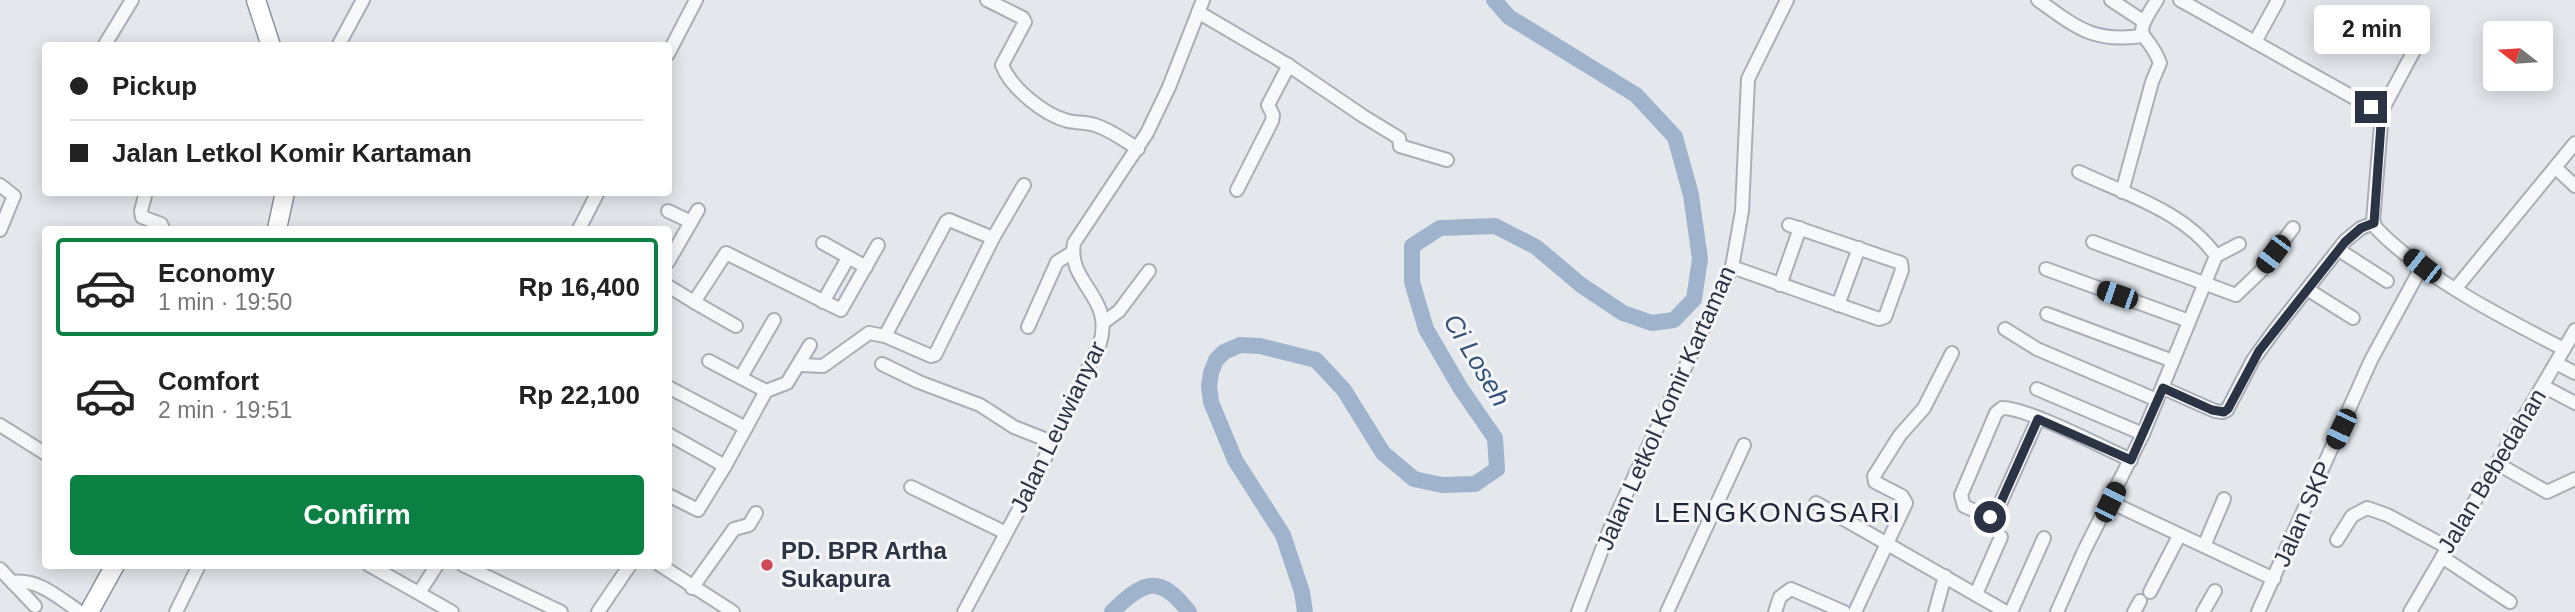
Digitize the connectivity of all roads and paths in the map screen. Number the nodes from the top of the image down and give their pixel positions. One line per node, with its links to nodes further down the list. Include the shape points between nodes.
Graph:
1 (132, 0): 15 (street)
2 (256, 0): 16 (highway)
3 (363, 0): 17 (street)
4 (695, 0): 20 (street)
5 (987, 0): 24 (street, via 1026,22 1002,65 1022,93 1066,120 1096,125)
6 (1787, 0): 56 (street, Jalan Letkol Komir Kartaman, via 1748,79 1742,211)
7 (2038, 0): 14 (street, via 2088,33)
8 (2111, 0): 13 (street)
9 (2157, 0): 13 (street)
10 (2180, 0): 18 (street)
11 (2278, 0): 18 (street)
12 (1201, 6): 21 (street); 24 (street, via 1169,88)
13 (2143, 21): 14 (street)
14 (2142, 36): 32 (street, via 2160,63)
15 (106, 42)
16 (270, 42)
17 (340, 42)
18 (2255, 42): 22 (street, via 2367,104)
19 (2417, 45): 22 (street)
20 (672, 46)
21 (1289, 65): 25 (street, via 1399,138 1400,146); 31 (street, via 1268,103 1272,121)
22 (2379, 116): 37 (street)
23 (2575, 143): 26 (street)
24 (1138, 149): 50 (street, via 1078,236)
25 (1447, 160)
26 (2556, 168): 30 (street); 62 (street)
27 (2079, 172): 32 (street)
28 (0, 185): 42 (street, via 14,196)
29 (1024, 185): 43 (street)
30 (2575, 186)
31 (1237, 190)
32 (2122, 192): 52 (street, via 2182,223)
33 (145, 196): 39 (street, via 142,217)
34 (285, 196): 38 (highway)
35 (596, 196): 40 (street)
36 (668, 211): 51 (street, via 695,216)
37 (2374, 223): 49 (street, via 2352,234); 54 (street)
38 (282, 224)
39 (162, 226)
40 (581, 226)
41 (2293, 228): 60 (street, via 2239,293 2233,295)
42 (0, 230)
43 (993, 238): 77 (street, via 946,222); 77 (street, via 935,355)
44 (2093, 242): 60 (street)
45 (823, 243): 53 (street)
46 (878, 244): 55 (street)
47 (2239, 244): 52 (street)
48 (1859, 248): 61 (street, via 1794,226); 67 (street); 67 (street, via 1899,261 1902,272 1883,318)
49 (2339, 250): 59 (street); 64 (street)
50 (1073, 252): 71 (street, Jalan Leuwianyar); 74 (street, via 1057,262)
51 (672, 255)
52 (2216, 256): 60 (street)
53 (848, 258): 55 (street); 65 (street)
54 (2422, 266): 62 (street); 129 (street, Jalan SKP, via 2371,360)
55 (866, 267): 65 (street, via 842,310)
56 (1732, 267): 61 (street); 148 (street, Jalan Letkol Komir Kartaman, via 1609,531)
57 (2046, 269): 72 (street)
58 (1149, 271): 71 (street, via 1119,311)
59 (2387, 281)
60 (2203, 282): 72 (street)
61 (1780, 285): 67 (street)
62 (2456, 288): 79 (street)
63 (672, 289): 66 (street)
64 (2307, 289): 69 (street); 92 (street, via 2259,351 2226,411)
65 (822, 302): 66 (street, via 726,253)
66 (694, 303): 73 (street)
67 (1838, 305)
68 (2047, 314): 82 (street)
69 (2353, 318)
70 (774, 320): 87 (street)
71 (1104, 321): 99 (street, Jalan Leuwianyar, via 1100,343)
72 (2189, 321): 82 (street)
73 (736, 326)
74 (1028, 327)
75 (2005, 329): 92 (street, via 2037,349)
76 (2575, 330): 79 (street, Jalan Bebedahan)
77 (885, 336): 85 (street, via 869,333 823,366)
78 (810, 345): 85 (street)
79 (2564, 349): 83 (street, Jalan Bebedahan)
80 (1952, 353): 117 (street, via 1924,408 1900,435 1874,477 1906,502)
81 (709, 361): 87 (street)
82 (2173, 361): 92 (street)
83 (2556, 363): 86 (street); 88 (street, Jalan Bebedahan)
84 (882, 364): 99 (street, via 980,405 1014,427)
85 (800, 365): 91 (street, via 787,383)
86 (2575, 373)
87 (741, 377): 91 (street)
88 (2543, 386): 93 (street); 103 (street, Jalan Bebedahan)
89 (672, 389): 96 (street)
90 (2036, 389): 97 (street)
91 (766, 391): 96 (street)
92 (2160, 394): 97 (street)
93 (2575, 403)
94 (2038, 419): 94 (street, via 1996,514 1989,517 1964,506 1961,495 1997,411 2006,408); 102 (street)
95 (0, 425): 101 (street)
96 (746, 428): 104 (street)
97 (2143, 434): 102 (street)
98 (672, 436): 104 (street)
99 (1052, 442): 112 (street, Jalan Leuwianyar)
100 (1744, 445): 149 (street)
101 (42, 451)
102 (2131, 460): 109 (street)
103 (2498, 464): 105 (street, via 2546,492); 119 (street, Jalan Bebedahan)
104 (725, 466): 107 (street, via 698,510)
105 (2575, 479)
106 (911, 487): 112 (street)
107 (672, 497)
108 (2224, 499): 118 (street)
109 (2110, 502): 113 (street); 155 (street)
110 (1815, 503): 117 (street)
111 (756, 513): 131 (street, via 749,525 734,529)
112 (1006, 533): 147 (street, Jalan Leuwianyar)
113 (2179, 536): 118 (street); 135 (street)
114 (2001, 537): 134 (street)
115 (2044, 538): 154 (street)
116 (2337, 540): 119 (street, via 2352,516 2367,508 2388,515)
117 (1887, 541): 128 (street); 152 (street)
118 (2204, 546): 129 (street)
119 (2445, 552): 136 (street); 156 (street, Jalan Bebedahan)
120 (0, 569): 130 (street)
121 (113, 569): 141 (highway)
122 (197, 569): 142 (street)
123 (385, 569): 133 (street)
124 (434, 569): 133 (street)
125 (471, 569): 144 (street)
126 (627, 569): 145 (street)
127 (666, 569): 131 (street)
128 (1945, 576): 134 (street); 153 (street)
129 (2273, 579): 139 (street, Jalan SKP)
130 (12, 582): 137 (street); 140 (street, via 37,584)
131 (692, 588): 146 (street)
132 (2216, 590): 138 (street)
133 (419, 593): 143 (street)
134 (1976, 594): 154 (street)
135 (2142, 602)
136 (2510, 602)
137 (35, 606)
138 (2205, 611)
139 (2262, 611)
140 (80, 612)
141 (89, 612)
142 (176, 612)
143 (452, 612)
144 (561, 612)
145 (598, 612)
146 (733, 612)
147 (964, 612)
148 (1578, 612)
149 (1667, 612)
150 (1775, 612): 151 (street, via 1782,594 1791,589)
151 (1844, 612)
152 (1855, 612)
153 (1935, 612)
154 (2009, 612)
155 (2057, 612)
156 (2410, 612)

